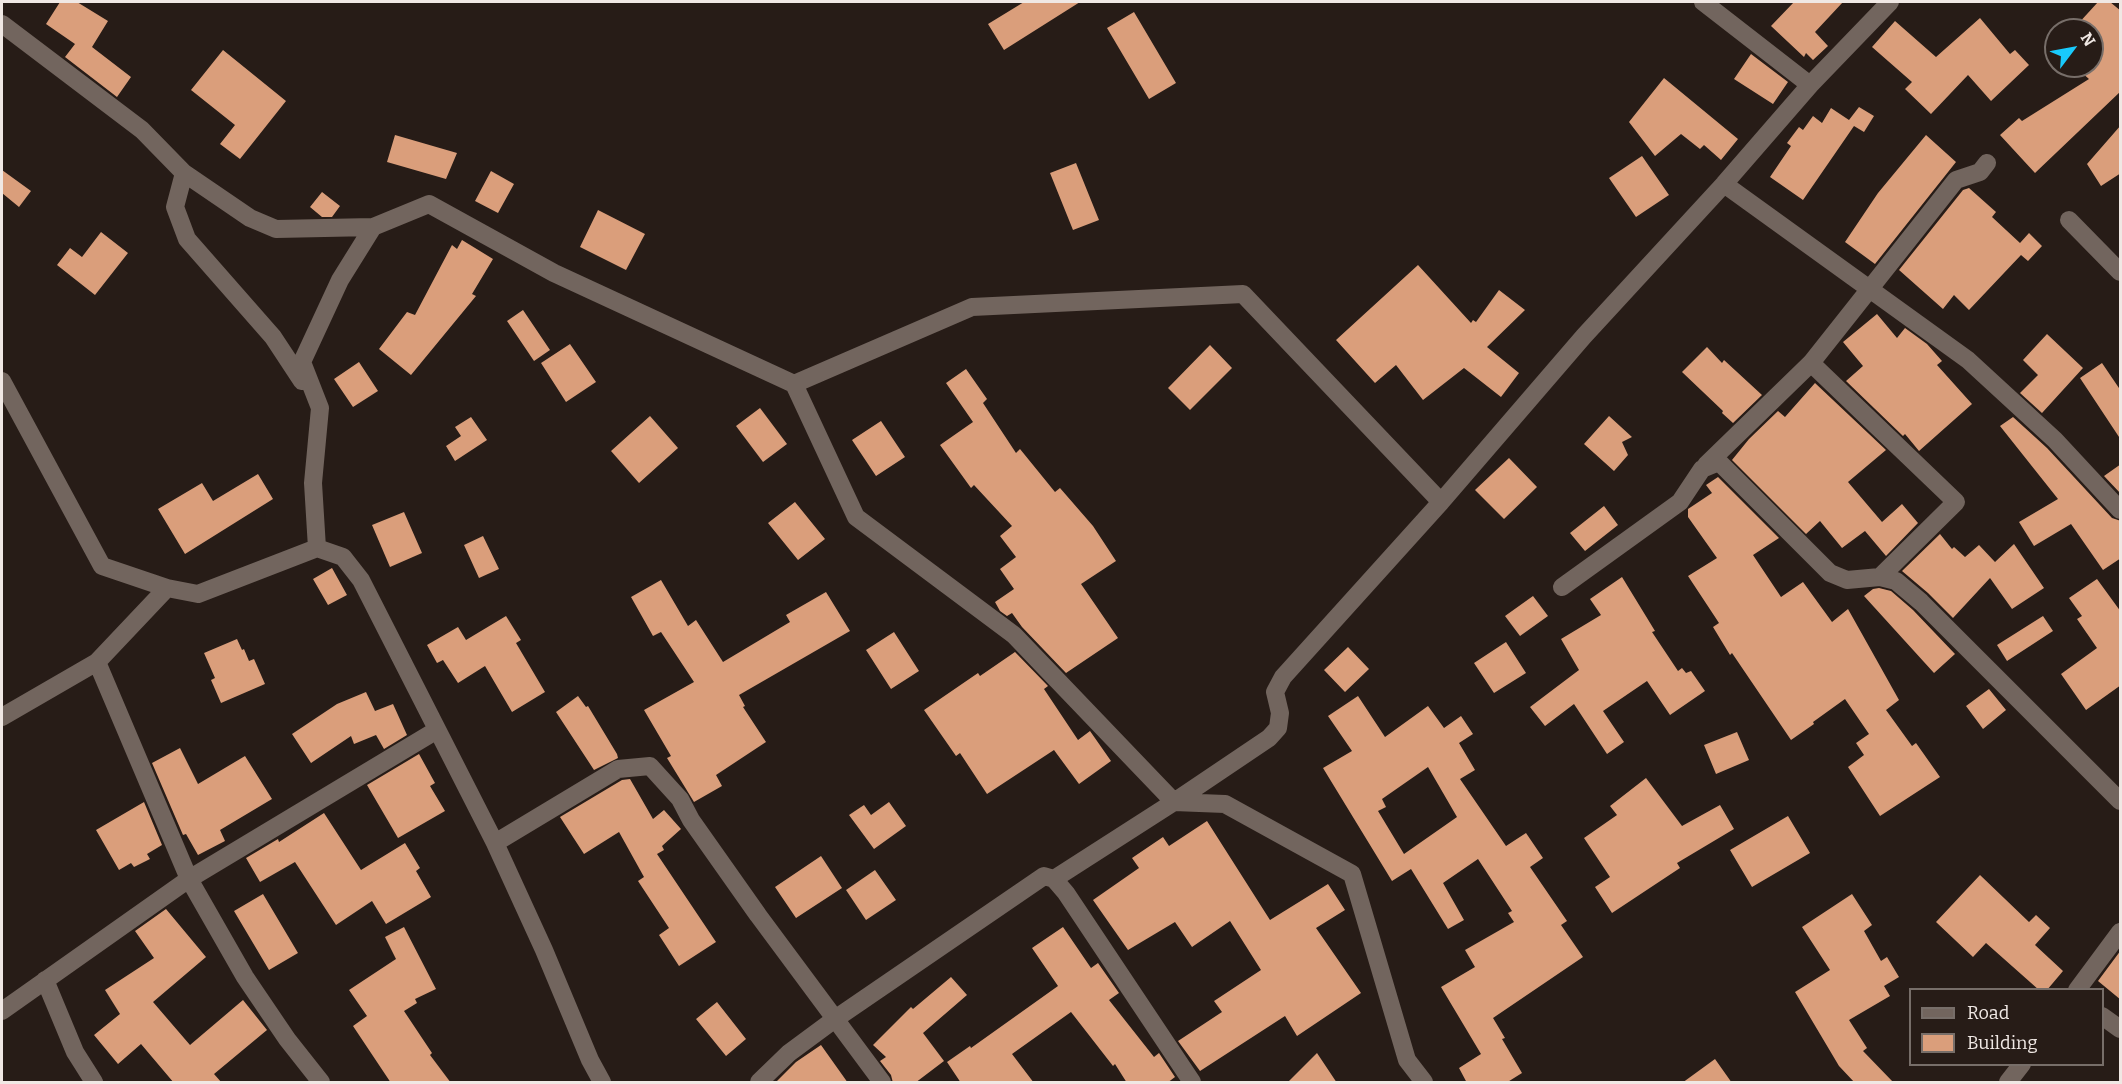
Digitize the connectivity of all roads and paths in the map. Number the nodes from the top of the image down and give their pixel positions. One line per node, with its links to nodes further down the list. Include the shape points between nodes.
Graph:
1 (1703, 2): 4 (street)
2 (1890, 2): 4 (street)
3 (2, 24): 6 (street, via 142,130)
4 (1810, 85): 7 (street)
5 (1986, 163): 11 (street, via 1980,172 1956,180)
6 (184, 172): 9 (street, via 250,218 276,229); 15 (street, via 175,207 187,238 273,337)
7 (1724, 184): 11 (street); 17 (street, via 1584,336)
8 (2069, 220): 10 (street)
9 (373, 227): 14 (street, via 429,204 554,273); 15 (street, via 340,280 302,362)
10 (2121, 272)
11 (1869, 290): 12 (street); 18 (street, via 1968,360 2055,440)
12 (1811, 363): 16 (street); 20 (street, via 1956,502)
13 (2, 381): 22 (street, via 102,566)
14 (794, 384): 17 (street, via 972,307 1243,294); 27 (street, via 856,517 1014,635)
15 (320, 408): 19 (street, via 313,483)
16 (1702, 469): 20 (street, via 1719,462 1830,573 1847,580); 21 (street, via 1680,502)
17 (1441, 502): 27 (street, via 1283,677 1275,692 1280,713 1278,728)
18 (2121, 510)
19 (317, 548): 22 (street, via 198,594); 25 (street, via 343,557 361,580)
20 (1880, 577): 26 (street, via 1896,581 1921,602)
21 (1562, 587)
22 (167, 588): 23 (street)
23 (97, 662): 24 (street); 29 (street)
24 (2, 717)
25 (437, 730): 28 (street); 29 (street)
26 (2121, 801)
27 (1174, 802): 30 (street); 45 (street, via 1226,804 1352,874 1407,1060)
28 (495, 843): 36 (street, via 618,769 650,766 680,799 704,839); 41 (street)
29 (189, 879): 32 (street); 40 (street, via 245,977)
30 (1054, 879): 36 (street, via 1044,876); 44 (street)
31 (2121, 932): 33 (street)
32 (45, 980): 34 (street); 39 (street, via 75,1052)
33 (2079, 988)
34 (2, 1011)
35 (2104, 1017): 37 (street)
36 (835, 1019): 42 (street, via 789,1053); 43 (street)
37 (2121, 1029)
38 (2021, 1066): 46 (street)
39 (94, 1083)
40 (321, 1083)
41 (602, 1083)
42 (759, 1083)
43 (882, 1083)
44 (1192, 1083)
45 (1424, 1083)
46 (2008, 1083)

